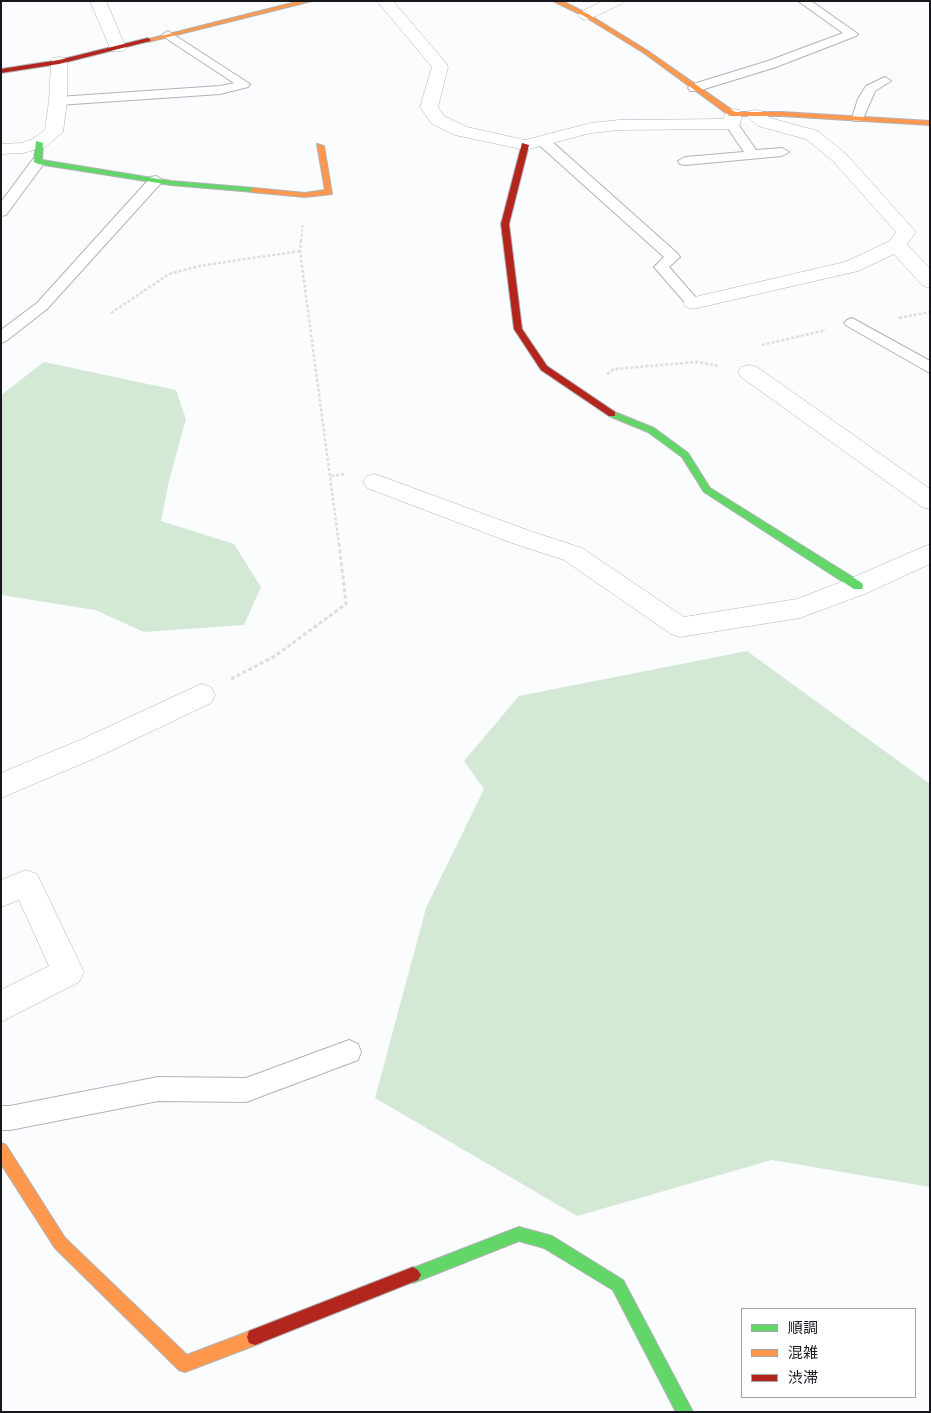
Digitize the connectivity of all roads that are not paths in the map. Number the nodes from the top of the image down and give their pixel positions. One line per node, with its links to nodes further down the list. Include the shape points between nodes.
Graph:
1 (98, 1): 9 (street)
2 (309, 1): 8 (street)
3 (385, 1): 21 (street, via 440,67 429,107 438,120 461,131)
4 (556, 1): 7 (street)
5 (616, 1): 7 (street)
6 (803, 1): 13 (lane, via 852,34 772,64)
7 (586, 15): 13 (street, via 646,52)
8 (168, 35): 9 (street); 14 (lane, via 244,84 220,90)
9 (118, 48): 10 (street)
10 (59, 62): 11 (street); 14 (street)
11 (1, 71)
12 (885, 81): 16 (lane, via 870,89)
13 (694, 88): 17 (street)
14 (58, 101): 20 (street, via 54,132)
15 (755, 114): 16 (street); 17 (street); 30 (street, via 764,122 812,134 840,158 906,232)
16 (858, 118): 18 (street)
17 (732, 119): 19 (street, via 591,128); 25 (lane)
18 (930, 123)
19 (544, 141): 21 (street); 32 (lane, via 673,256 661,267)
20 (39, 143): 23 (street); 27 (street)
21 (525, 145): 40 (street, via 505,224 518,329 544,368 612,414 651,430 685,455 707,490)
22 (320, 146): 28 (street, via 329,192 305,195)
23 (1, 149)
24 (782, 152): 25 (lane)
25 (753, 155): 26 (lane)
26 (685, 161)
27 (38, 162): 28 (street); 29 (lane)
28 (156, 180): 34 (lane, via 42,306)
29 (1, 212)
30 (897, 245): 31 (street); 32 (street, via 852,267)
31 (930, 282)
32 (694, 303)
33 (852, 323): 35 (lane)
34 (1, 338)
35 (930, 368)
36 (749, 372): 38 (street)
37 (375, 482): 40 (street, via 572,554 680,627 800,608)
38 (930, 501)
39 (930, 553): 40 (street)
40 (858, 586)
41 (201, 695): 42 (street)
42 (1, 786)
43 (1, 894): 44 (street, via 26,883 68,972)
44 (1, 1007)
45 (349, 1052): 46 (lane, via 246,1090 158,1089)
46 (1, 1118)
47 (1, 1150): 48 (street, via 60,1243 186,1364 519,1234 547,1241 618,1285)
48 (685, 1412)

